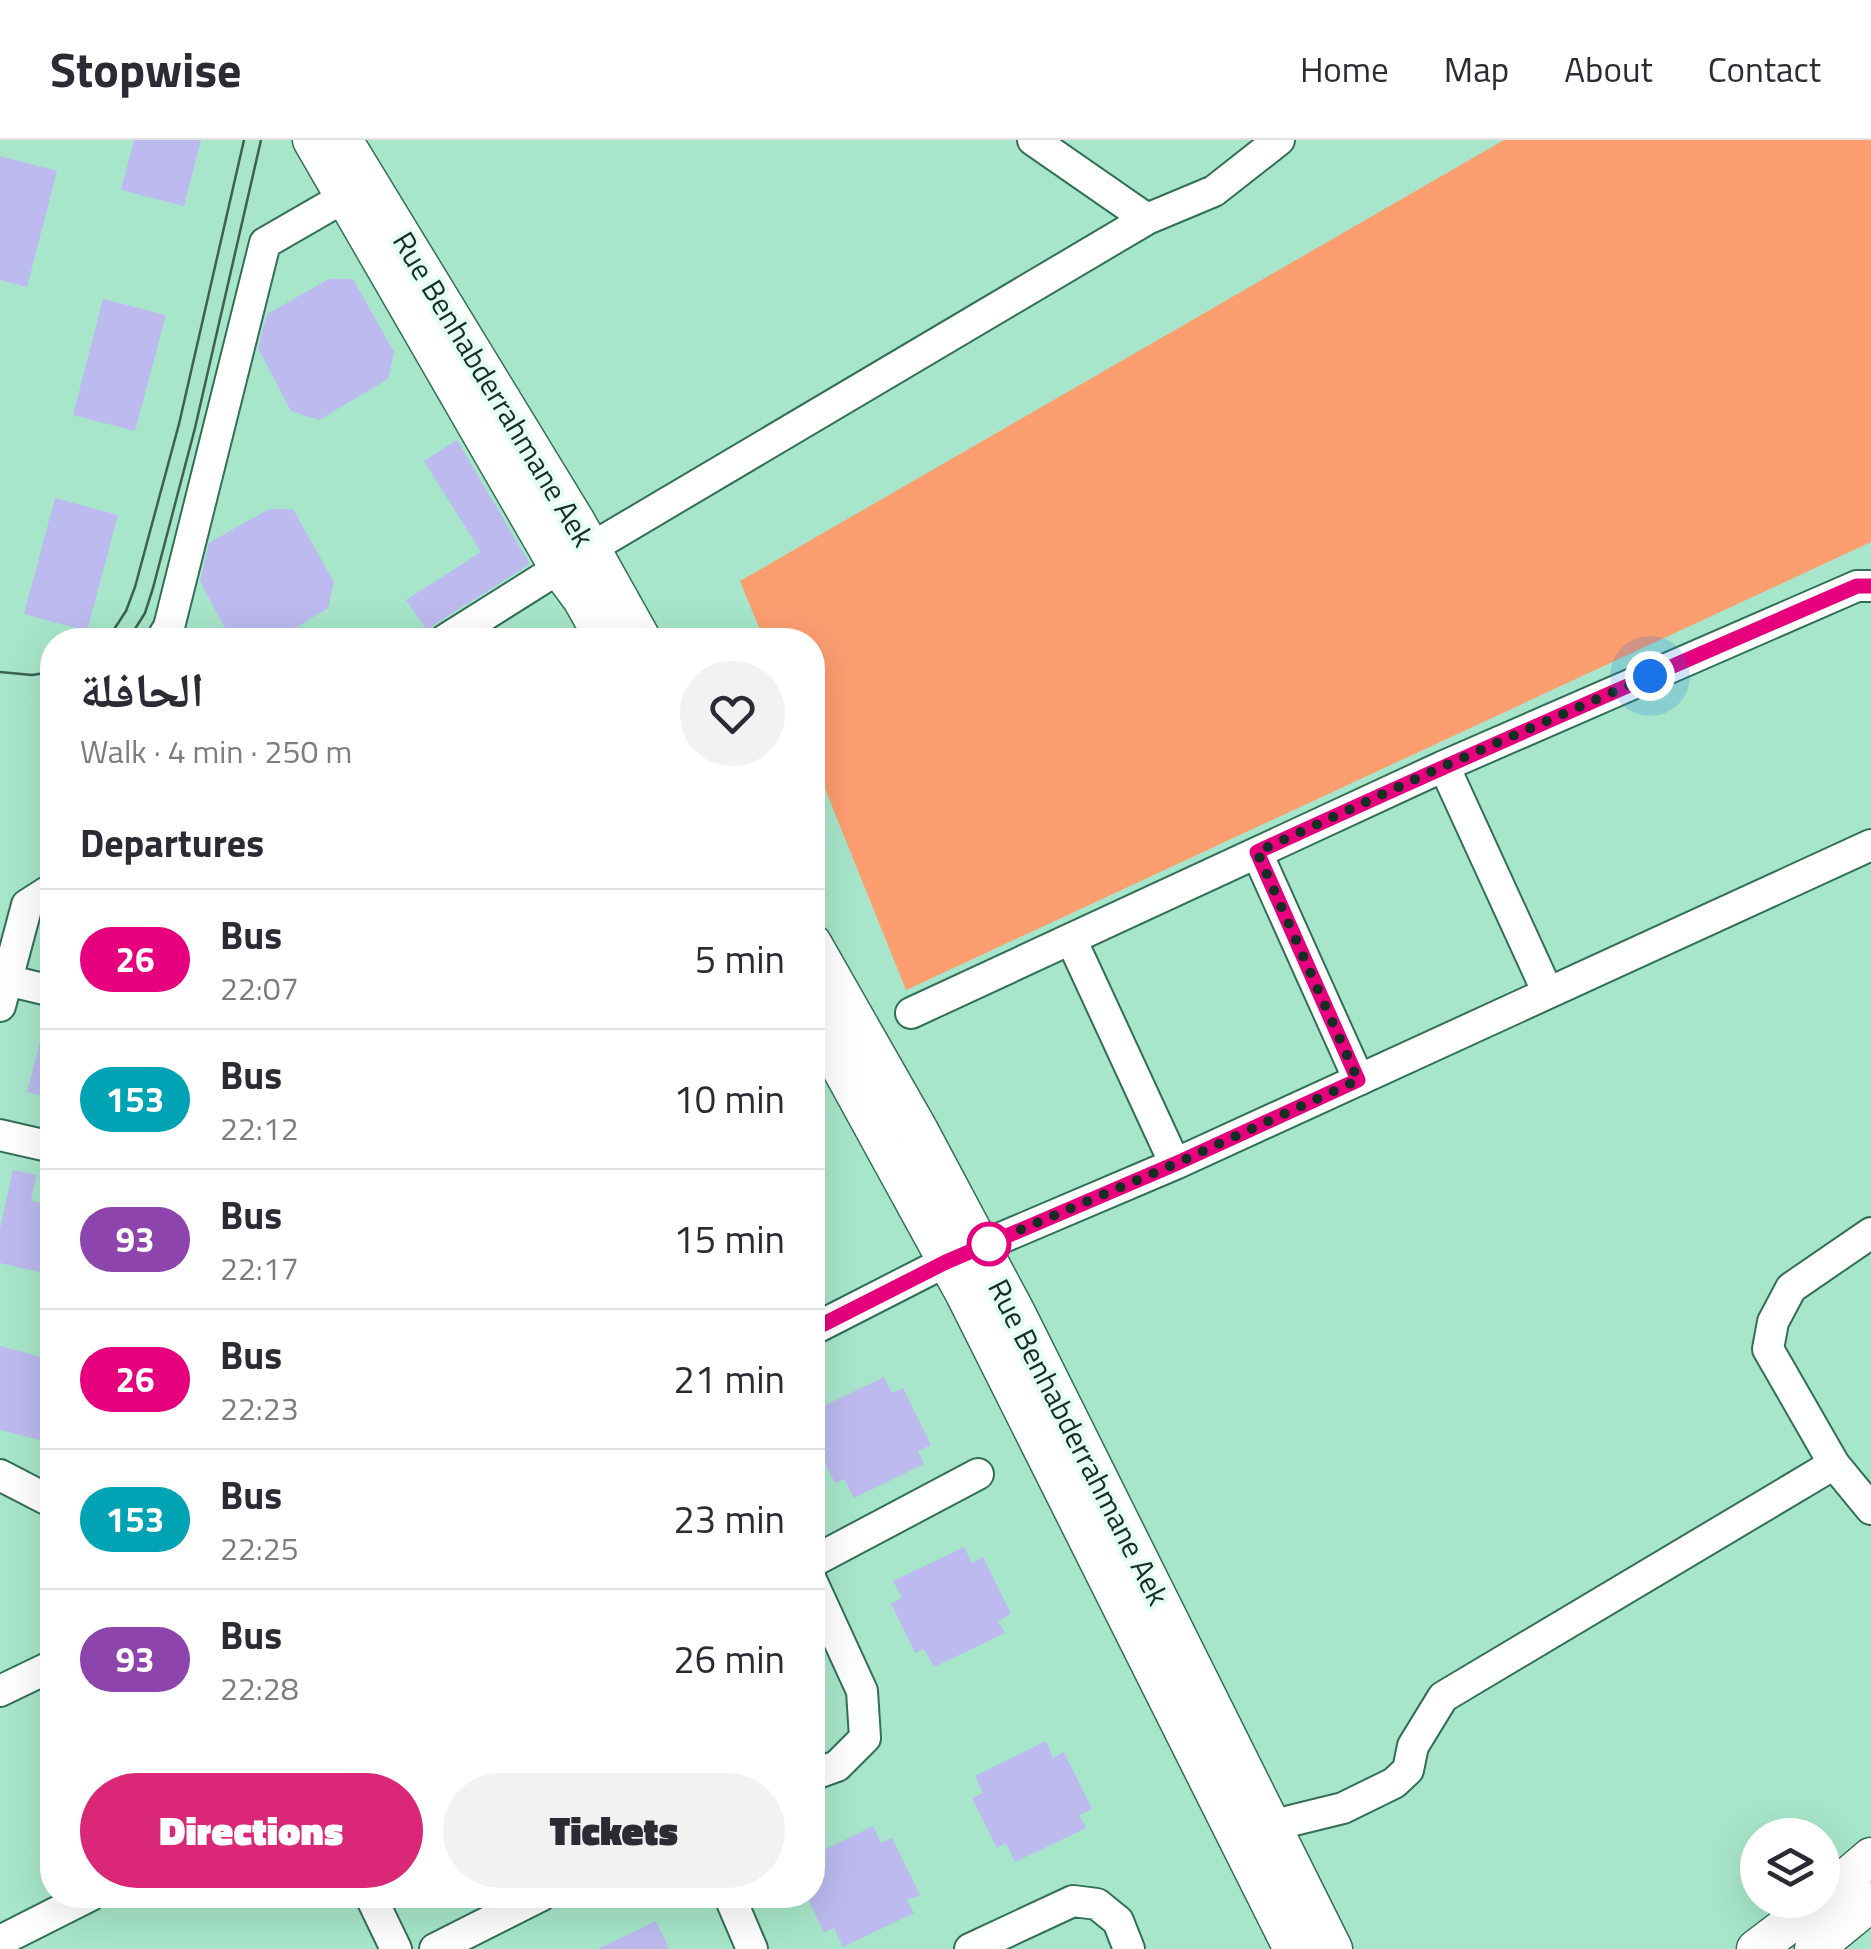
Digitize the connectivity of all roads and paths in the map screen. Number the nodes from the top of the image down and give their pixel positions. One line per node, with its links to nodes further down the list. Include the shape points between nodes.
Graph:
1 (312, 140): 5 (main road, Rue Benhabderrahmane Aek)
2 (343, 140): 7 (main road, Rue Benhabderrahmane Aek)
3 (1033, 140): 6 (street)
4 (1279, 140): 6 (street, via 1214,191)
5 (343, 198): 8 (main road, Rue Benhabderrahmane Aek); 10 (street, via 265,243)
6 (1148, 219): 7 (street)
7 (591, 548): 8 (street); 13 (main road, Rue Benhabderrahmane Aek)
8 (559, 568): 11 (street); 12 (main road, Rue Benhabderrahmane Aek)
9 (1871, 586): 14 (street, via 1857,586)
10 (167, 628)
11 (464, 628)
12 (598, 628)
13 (635, 628)
14 (1444, 766): 16 (street); 22 (street)
15 (1871, 845): 22 (street)
16 (1257, 852): 18 (street); 25 (street)
17 (40, 897): 21 (street, via 27,905)
18 (1070, 939): 23 (street); 28 (street)
19 (825, 966): 30 (main road, Rue Benhabderrahmane Aek, via 918,1129)
20 (40, 991): 21 (street)
21 (3, 993)
22 (1548, 993): 25 (street)
23 (911, 1014)
24 (825, 1036): 30 (main road, Rue Benhabderrahmane Aek)
25 (1358, 1080): 28 (street)
26 (0, 1135): 27 (street)
27 (40, 1144)
28 (1175, 1164): 30 (street)
29 (1871, 1232): 32 (street, via 1791,1288 1768,1348)
30 (964, 1254): 31 (street); 42 (main road, Rue Benhabderrahmane Aek); 57 (main road, Rue Benhabderrahmane Aek, via 1109,1577)
31 (825, 1324)
32 (1834, 1464): 36 (street); 42 (street, via 1443,1697 1408,1770 1394,1783 1343,1808)
33 (978, 1474): 37 (street)
34 (0, 1476): 35 (street)
35 (40, 1496)
36 (1871, 1509)
37 (825, 1573)
38 (825, 1608): 41 (street, via 862,1692 865,1738)
39 (40, 1672): 40 (street)
40 (0, 1692)
41 (825, 1770)
42 (1274, 1825): 58 (main road, Rue Benhabderrahmane Aek)
43 (1871, 1857): 44 (main road)
44 (1840, 1884)
45 (1871, 1902): 60 (main road)
46 (65, 1908): 51 (street)
47 (376, 1908): 52 (street)
48 (516, 1908): 53 (street)
49 (735, 1908): 54 (street)
50 (1797, 1918): 59 (main road)
51 (0, 1941)
52 (396, 1949)
53 (435, 1949)
54 (752, 1949)
55 (970, 1949): 56 (street, via 1072,1901 1097,1904 1118,1921)
56 (1129, 1949)
57 (1293, 1949)
58 (1332, 1949)
59 (1756, 1949)
60 (1814, 1949)

